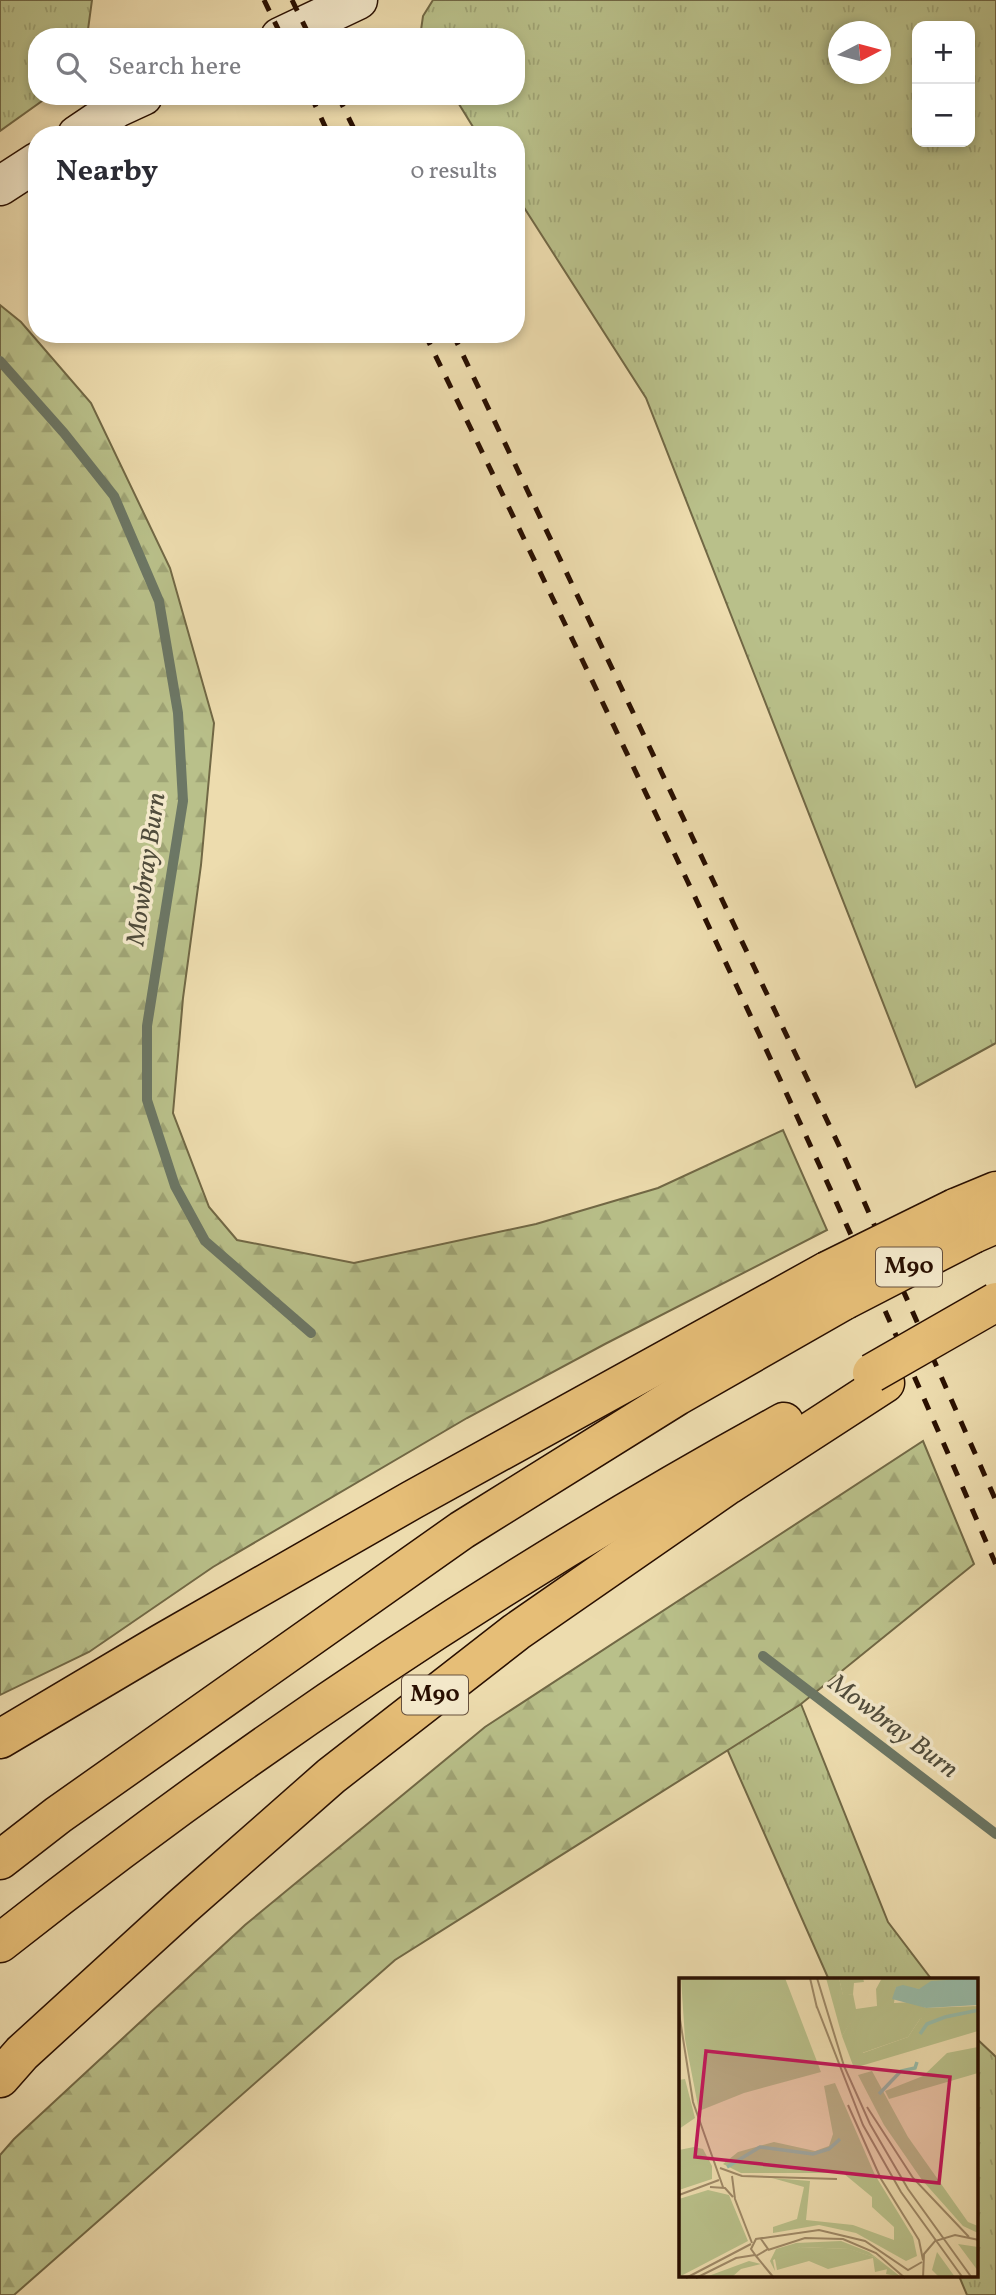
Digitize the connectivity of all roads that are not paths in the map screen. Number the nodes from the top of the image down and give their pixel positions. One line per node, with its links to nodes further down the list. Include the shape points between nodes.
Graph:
1 (358, 0): 2 (street)
2 (300, 28)
3 (124, 105): 4 (street)
4 (90, 126)
5 (28, 168): 6 (street)
6 (0, 186)
7 (996, 1191): 8 (highway, M90)
8 (975, 1222): 9 (highway, M90, bridge)
9 (836, 1286): 13 (highway, M90, via 412,1500); 14 (highway, M90, via 677,1396 462,1530)
10 (996, 1302): 12 (highway, M90, bridge)
11 (996, 1319): 12 (highway, M90)
12 (878, 1378): 15 (highway, M90, via 712,1461 483,1599 259,1749); 16 (highway, M90, via 516,1632 342,1768 182,1907)
13 (0, 1739)
14 (0, 1860)
15 (0, 1943)
16 (0, 2078)

